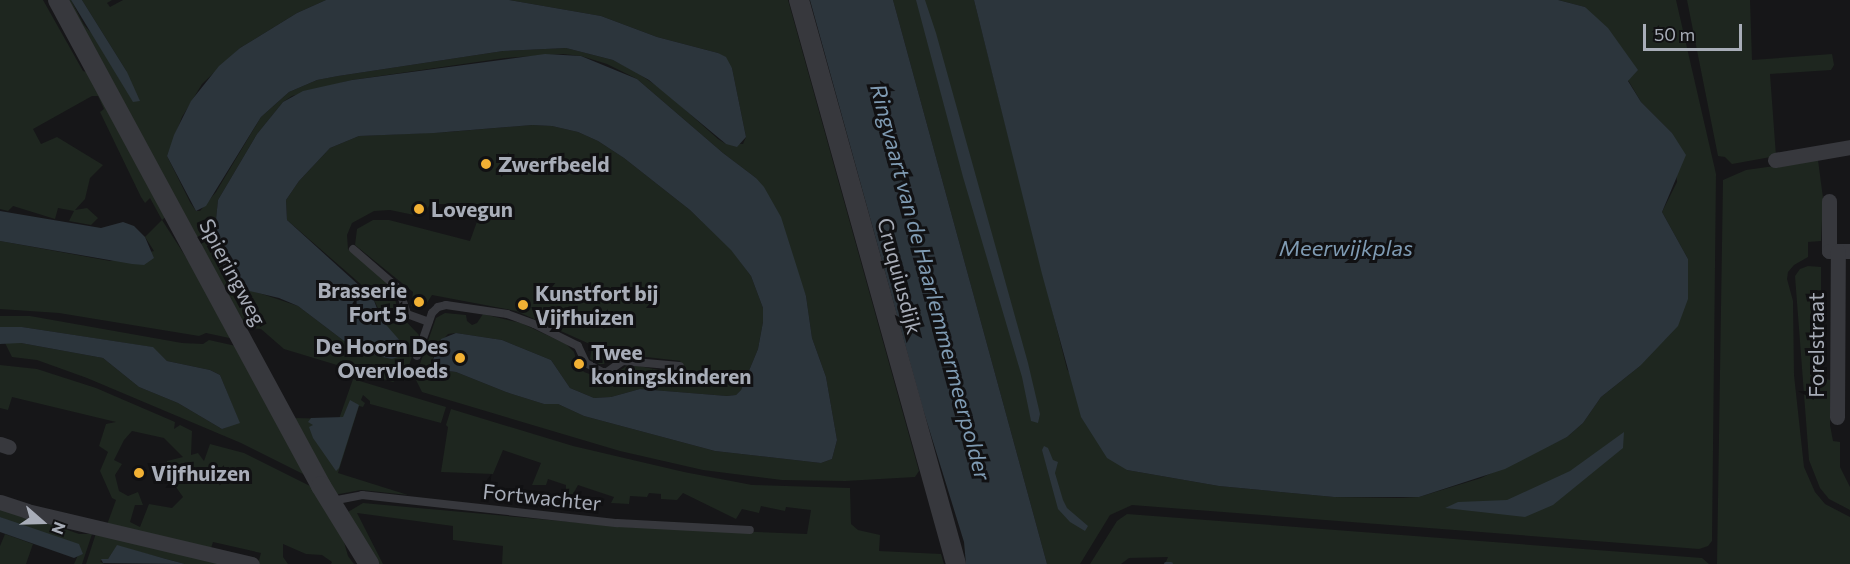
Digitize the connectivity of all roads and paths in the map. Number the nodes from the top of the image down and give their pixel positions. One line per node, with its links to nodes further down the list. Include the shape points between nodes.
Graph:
1 (58, 0): 13 (street, Spieringweg)
2 (799, 0): 18 (street, Cruquiusdijk)
3 (1850, 147): 4 (street)
4 (1775, 160)
5 (1829, 201): 7 (street, Forelstraat, via 1829,251)
6 (353, 249): 9 (lane, via 399,289 407,314)
7 (1844, 251): 8 (street, Forelstraat)
8 (1844, 274): 12 (street, Forelstraat)
9 (429, 322): 10 (lane); 11 (lane, via 434,310 446,305 507,314 574,343 584,361 598,370 607,372 623,361)
10 (417, 356)
11 (681, 366)
12 (1837, 417)
13 (331, 501): 15 (lane, Fortwachter, via 362,495 617,523); 17 (street, Spieringweg)
14 (0, 502): 16 (street)
15 (750, 530)
16 (252, 564)
17 (369, 564)
18 (956, 564)

